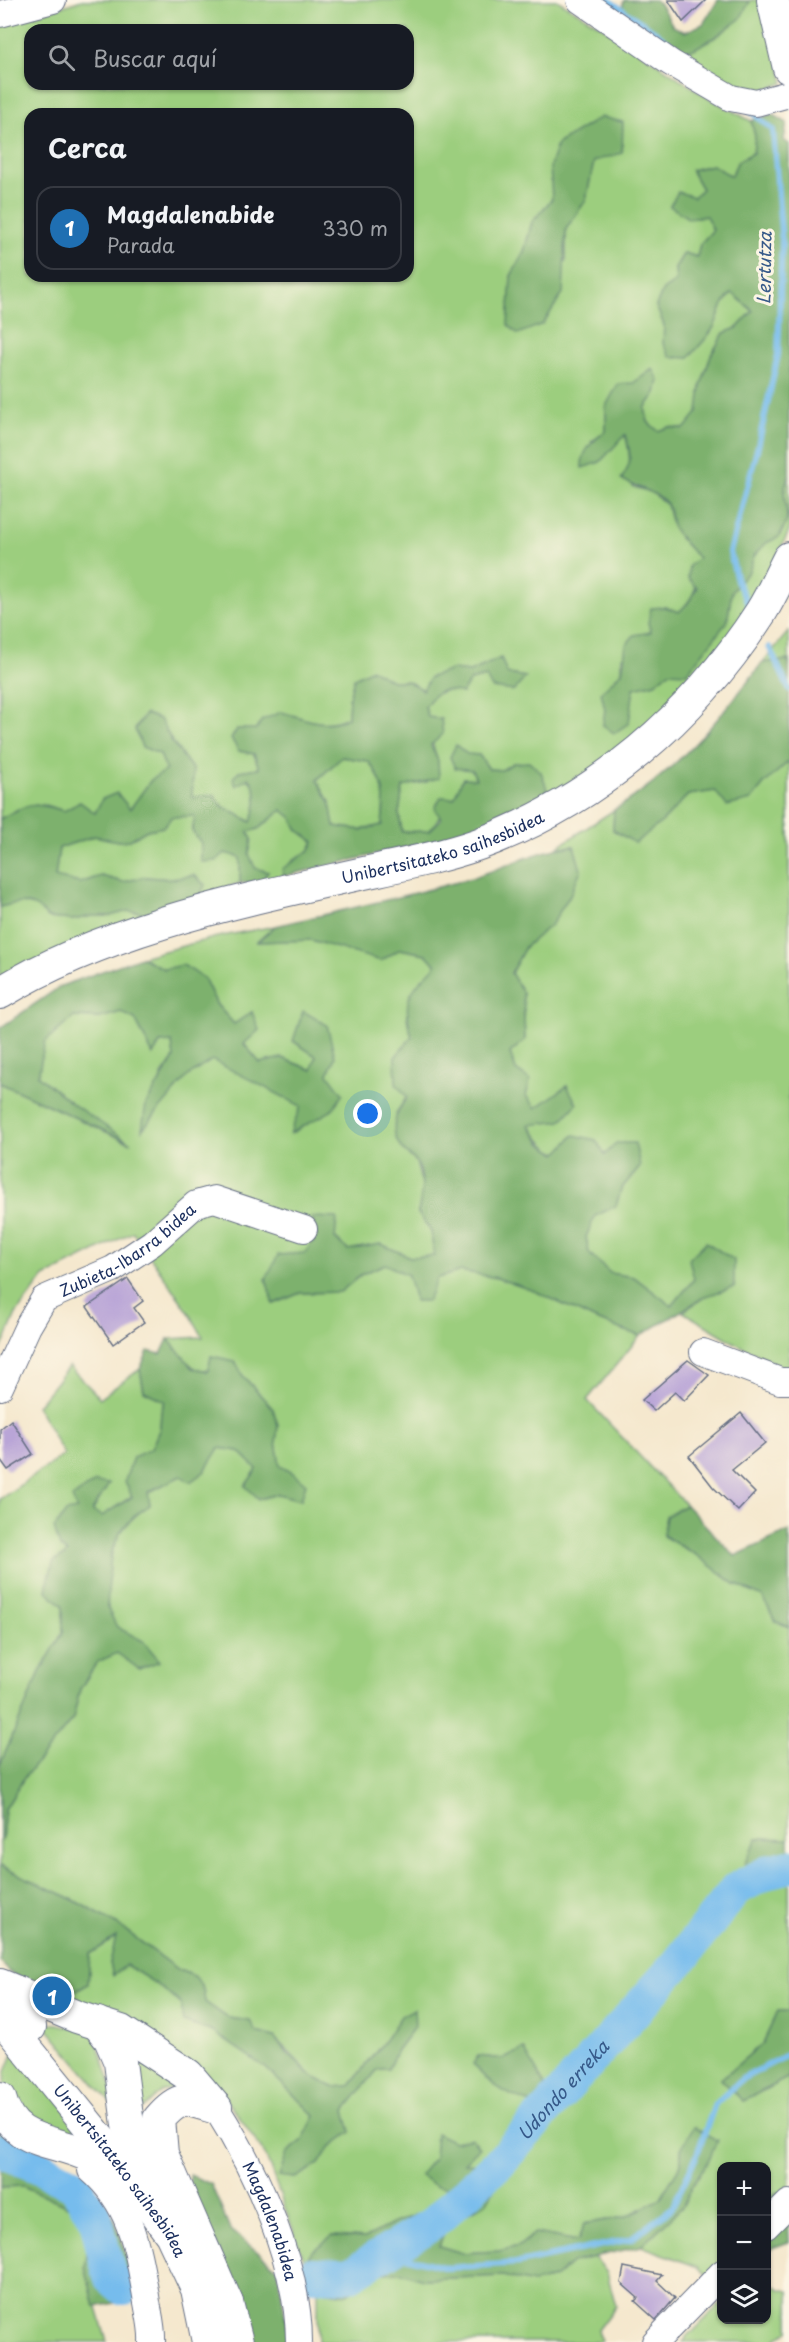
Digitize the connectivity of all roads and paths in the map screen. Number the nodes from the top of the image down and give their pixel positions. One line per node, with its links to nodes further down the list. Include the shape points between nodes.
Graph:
1 (53, 0): 4 (street)
2 (580, 0): 6 (street, via 671,63 731,98 756,103)
3 (773, 0): 5 (main road)
4 (0, 14)
5 (789, 68)
6 (789, 94)
7 (789, 558): 9 (main road, Unibertsitateko saihesbidea, via 762,611 711,680 678,717 584,792 520,827 477,844 164,923 90,948)
8 (789, 591): 10 (main road, Unibertsitateko saihesbidea, via 742,668 693,727 636,774 511,849 439,871 210,924 121,952 65,975)
9 (0, 993)
10 (0, 1012)
11 (304, 1229): 14 (street, Zubieta-Ibarra bidea, via 214,1199 196,1204 152,1243 113,1269 44,1299)
12 (703, 1352): 13 (street)
13 (789, 1381)
14 (0, 1386)
15 (0, 1987): 16 (main road); 17 (main road, Unibertsitateko saihesbidea)
16 (87, 2020): 17 (main road, via 43,2017); 19 (main road, via 121,2031 188,2075); 24 (main road, via 111,2039 120,2062 128,2125)
17 (11, 2033): 22 (main road, Unibertsitateko saihesbidea, via 107,2148); 26 (main road, Unibertsitateko saihesbidea, via 151,2177)
18 (0, 2098): 20 (main road, via 4,2113 16,2128 40,2141)
19 (216, 2108): 24 (main road, via 188,2099 170,2106 159,2119 162,2154); 30 (street, Magdalenabidea, via 238,2142 264,2200 292,2278)
20 (66, 2148): 22 (main road, via 95,2159); 27 (street, via 108,2184 127,2215 138,2252)
21 (789, 2203): 23 (street)
22 (148, 2204): 28 (main road, Unibertsitateko saihesbidea, via 171,2234 197,2289)
23 (771, 2221)
24 (192, 2223): 26 (main road)
25 (717, 2278): 31 (street)
26 (227, 2303): 29 (main road)
27 (152, 2342)
28 (208, 2342)
29 (237, 2342)
30 (299, 2342)
31 (655, 2342)

